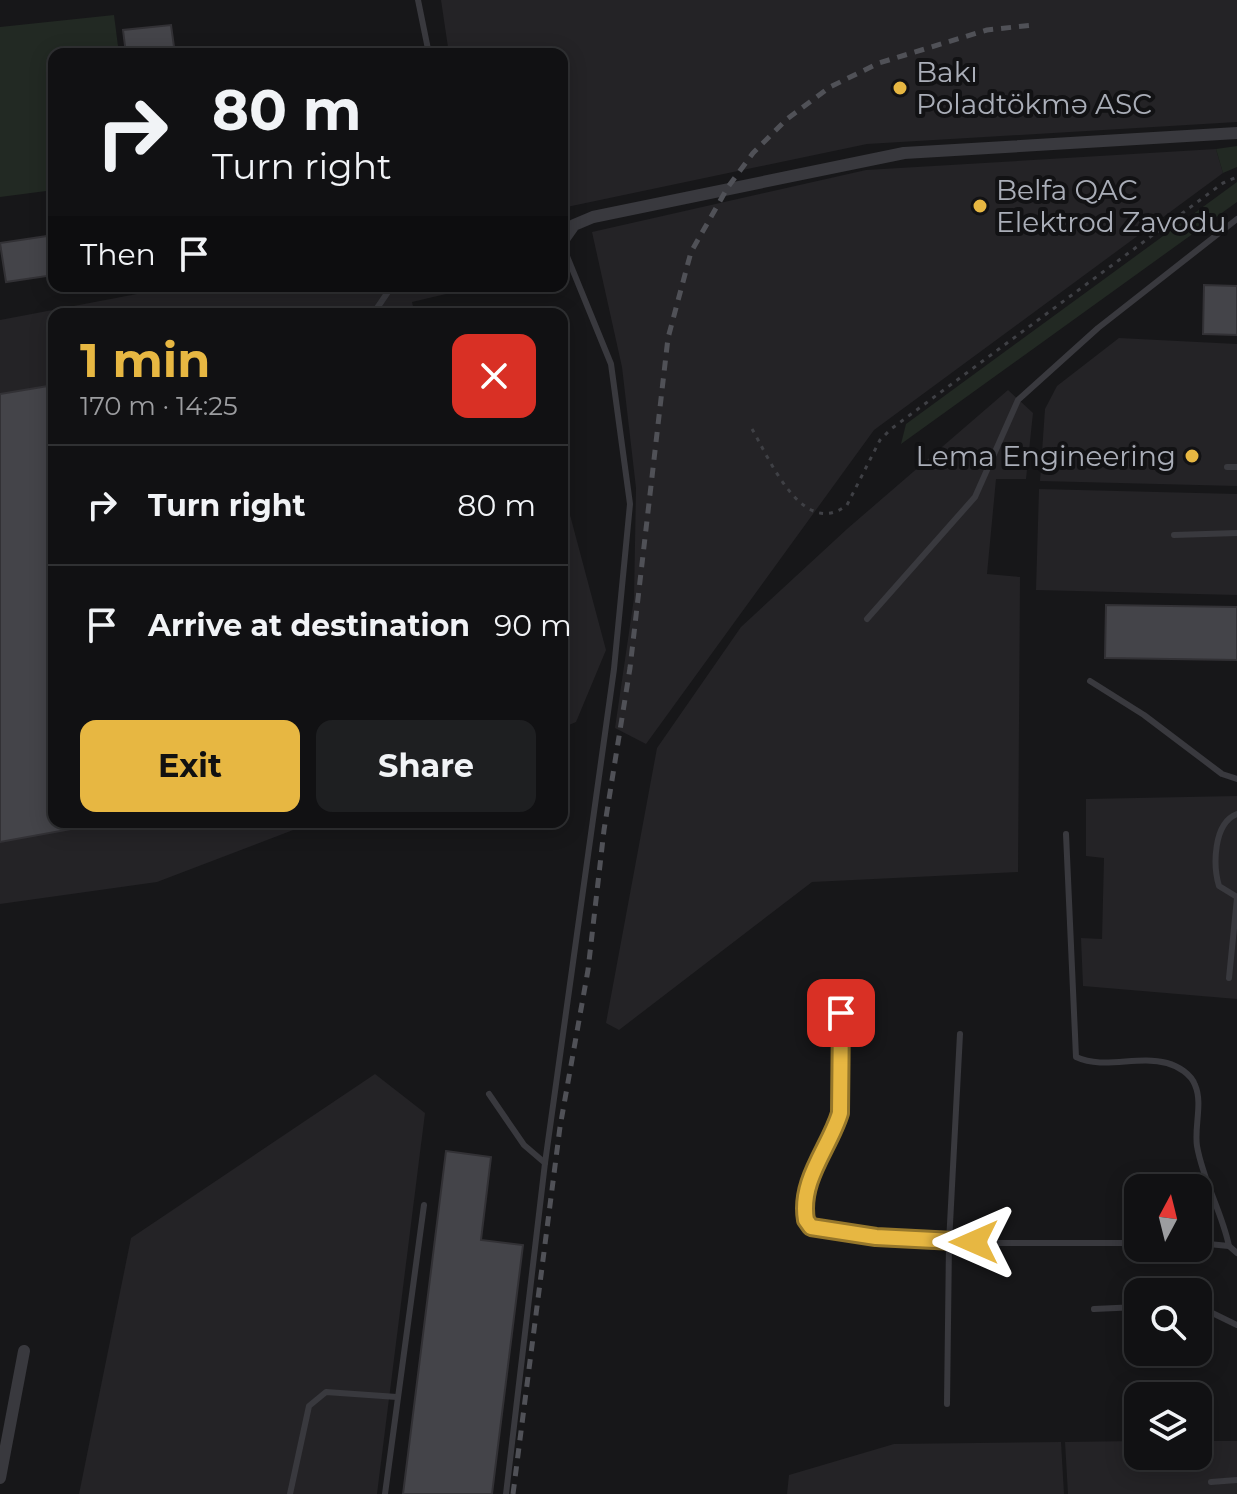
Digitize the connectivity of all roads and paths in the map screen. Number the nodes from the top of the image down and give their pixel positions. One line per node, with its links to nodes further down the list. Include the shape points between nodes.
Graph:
1 (418, 0): 2 (lane)
2 (428, 48)
3 (1237, 133): 6 (street, via 949,149 861,160 593,217 574,225)
4 (1237, 177): 8 (path, via 891,429 880,440 847,505 837,512 829,515 793,498)
5 (1237, 219): 13 (lane, via 1098,328 1018,400 975,497)
6 (568, 234)
7 (568, 258): 23 (lane, via 611,364 630,504 613,684)
8 (752, 429)
9 (1227, 467): 10 (lane)
10 (1237, 467)
11 (1237, 533): 12 (lane)
12 (1174, 535)
13 (867, 619)
14 (1090, 681): 15 (lane, via 1222,774)
15 (1237, 779)
16 (1237, 814): 18 (lane, via 1219,835 1215,874 1219,886)
17 (1066, 834): 28 (lane, via 1076,1057 1088,1063 1149,1061 1186,1072 1198,1100 1202,1168)
18 (1237, 897): 19 (lane)
19 (1229, 978)
20 (841, 1013): 25 (lane, via 840,1113 819,1152 806,1220 822,1229)
21 (960, 1034): 25 (lane)
22 (489, 1094): 23 (lane, via 524,1145)
23 (545, 1163): 42 (lane)
24 (424, 1205): 35 (lane)
25 (949, 1243): 26 (lane); 36 (lane)
26 (1124, 1243)
27 (1212, 1244): 28 (lane)
28 (1229, 1246): 29 (lane)
29 (1237, 1253)
30 (1124, 1308): 31 (lane)
31 (1094, 1309)
32 (1212, 1313): 33 (lane)
33 (1237, 1325)
34 (24, 1351): 37 (street)
35 (397, 1397): 40 (lane, via 326,1392 316,1396 309,1406); 41 (lane)
36 (947, 1404)
37 (0, 1478)
38 (1237, 1480): 39 (lane)
39 (1211, 1482)
40 (290, 1494)
41 (385, 1494)
42 (506, 1494)

